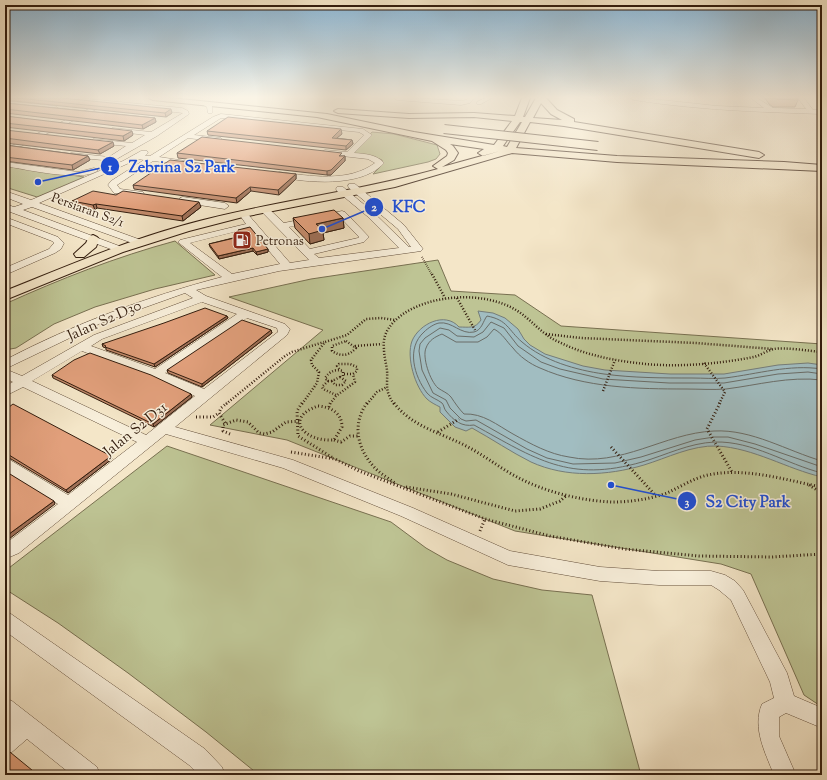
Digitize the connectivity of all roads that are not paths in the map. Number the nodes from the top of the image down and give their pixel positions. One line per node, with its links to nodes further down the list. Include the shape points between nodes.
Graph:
1 (41, 134): 18 (street)
2 (44, 134): 12 (street)
3 (154, 134): 17 (street)
4 (179, 134): 31 (street)
5 (202, 134): 14 (street)
6 (367, 134): 27 (street)
7 (412, 134): 15 (main road)
8 (507, 134): 19 (main road)
9 (511, 134): 28 (main road, bridge, via 600,144)
10 (519, 134): 22 (main road)
11 (628, 134): 28 (main road)
12 (57, 136)
13 (88, 140): 17 (street)
14 (225, 140)
15 (436, 140): 19 (main road); 35 (main road, via 450,148 453,154)
16 (5, 146): 18 (street)
17 (134, 146): 30 (street)
18 (14, 147): 20 (street); 25 (street)
19 (497, 148): 22 (main road); 35 (main road)
20 (28, 149)
21 (150, 149): 29 (street)
22 (510, 150): 36 (main road, via 669,161); 39 (main road, via 456,168)
23 (318, 151): 27 (street)
24 (653, 151): 36 (main road)
25 (5, 152)
26 (62, 153): 30 (street)
27 (349, 154): 38 (street, via 370,157 380,163 367,172 327,179)
28 (759, 155): 32 (main road)
29 (137, 157): 31 (street); 43 (street)
30 (110, 159): 33 (street, via 105,164 82,174)
31 (151, 159): 34 (street); 41 (street, via 112,185 117,191)
32 (822, 162)
33 (5, 164)
34 (197, 164)
35 (438, 166): 39 (main road)
36 (794, 166): 37 (main road)
37 (822, 168)
38 (274, 174)
39 (350, 190): 47 (main road); 54 (main road, via 211,214); 59 (street); 59 (street, via 401,227 418,249)
40 (5, 194): 43 (street, Persiaran S2/1)
41 (148, 196)
42 (171, 199): 45 (street)
43 (34, 203): 46 (street); 54 (street, Persiaran S2/1)
44 (5, 206): 46 (street, Persiaran S2/1)
45 (225, 206)
46 (16, 210): 55 (street, Persiaran S2/1)
47 (265, 210): 48 (main road); 52 (street)
48 (243, 214): 50 (main road); 51 (street)
49 (5, 220): 64 (street, via 56,239 59,243 52,251)
50 (213, 221): 53 (street); 56 (main road)
51 (252, 225): 53 (street); 63 (street)
52 (282, 226): 60 (street); 60 (street, via 342,214 364,237 361,240)
53 (225, 232): 65 (street, via 183,242)
54 (126, 237): 56 (street, Persiaran S2/1); 57 (main road)
55 (93, 239): 57 (street, Persiaran S2/1); 61 (main road, via 92,244)
56 (138, 242): 58 (main road)
57 (107, 244): 58 (street, Persiaran S2/1); 61 (main road)
58 (119, 249): 68 (main road)
59 (406, 250): 62 (street)
60 (308, 252): 62 (street)
61 (80, 254): 66 (main road)
62 (316, 262): 63 (street)
63 (287, 266): 65 (street)
64 (5, 272)
65 (230, 278): 67 (street)
66 (5, 286)
67 (187, 290): 69 (street); 72 (street, via 115,313 81,327)
68 (5, 296)
69 (202, 298): 70 (street); 71 (street, Jalan S2 D30)
70 (246, 314): 74 (street); 77 (street, Jalan S2 D31, via 282,326 283,333)
71 (81, 346): 74 (street); 75 (street, Jalan S2 D30)
72 (5, 365)
73 (5, 373): 75 (street)
74 (156, 374): 77 (street)
75 (23, 381): 76 (street, Jalan S2 D30); 79 (street)
76 (5, 392)
77 (205, 395): 78 (street, Jalan S2 D31)
78 (163, 428): 79 (street, Jalan S2 D31); 84 (street, via 288,464 407,512 508,558 600,574 719,580 737,595 780,680)
79 (147, 441): 81 (street, Jalan S2 D31)
80 (5, 464): 81 (street)
81 (69, 503): 82 (street, Jalan S2 D31)
82 (5, 552)
83 (5, 620): 90 (street, via 197,757)
84 (785, 703): 86 (street); 91 (street, via 770,711 769,736)
85 (5, 708): 87 (street)
86 (822, 718)
87 (26, 724): 88 (street); 89 (street)
88 (5, 745)
89 (89, 775)
90 (214, 775)
91 (785, 775)

